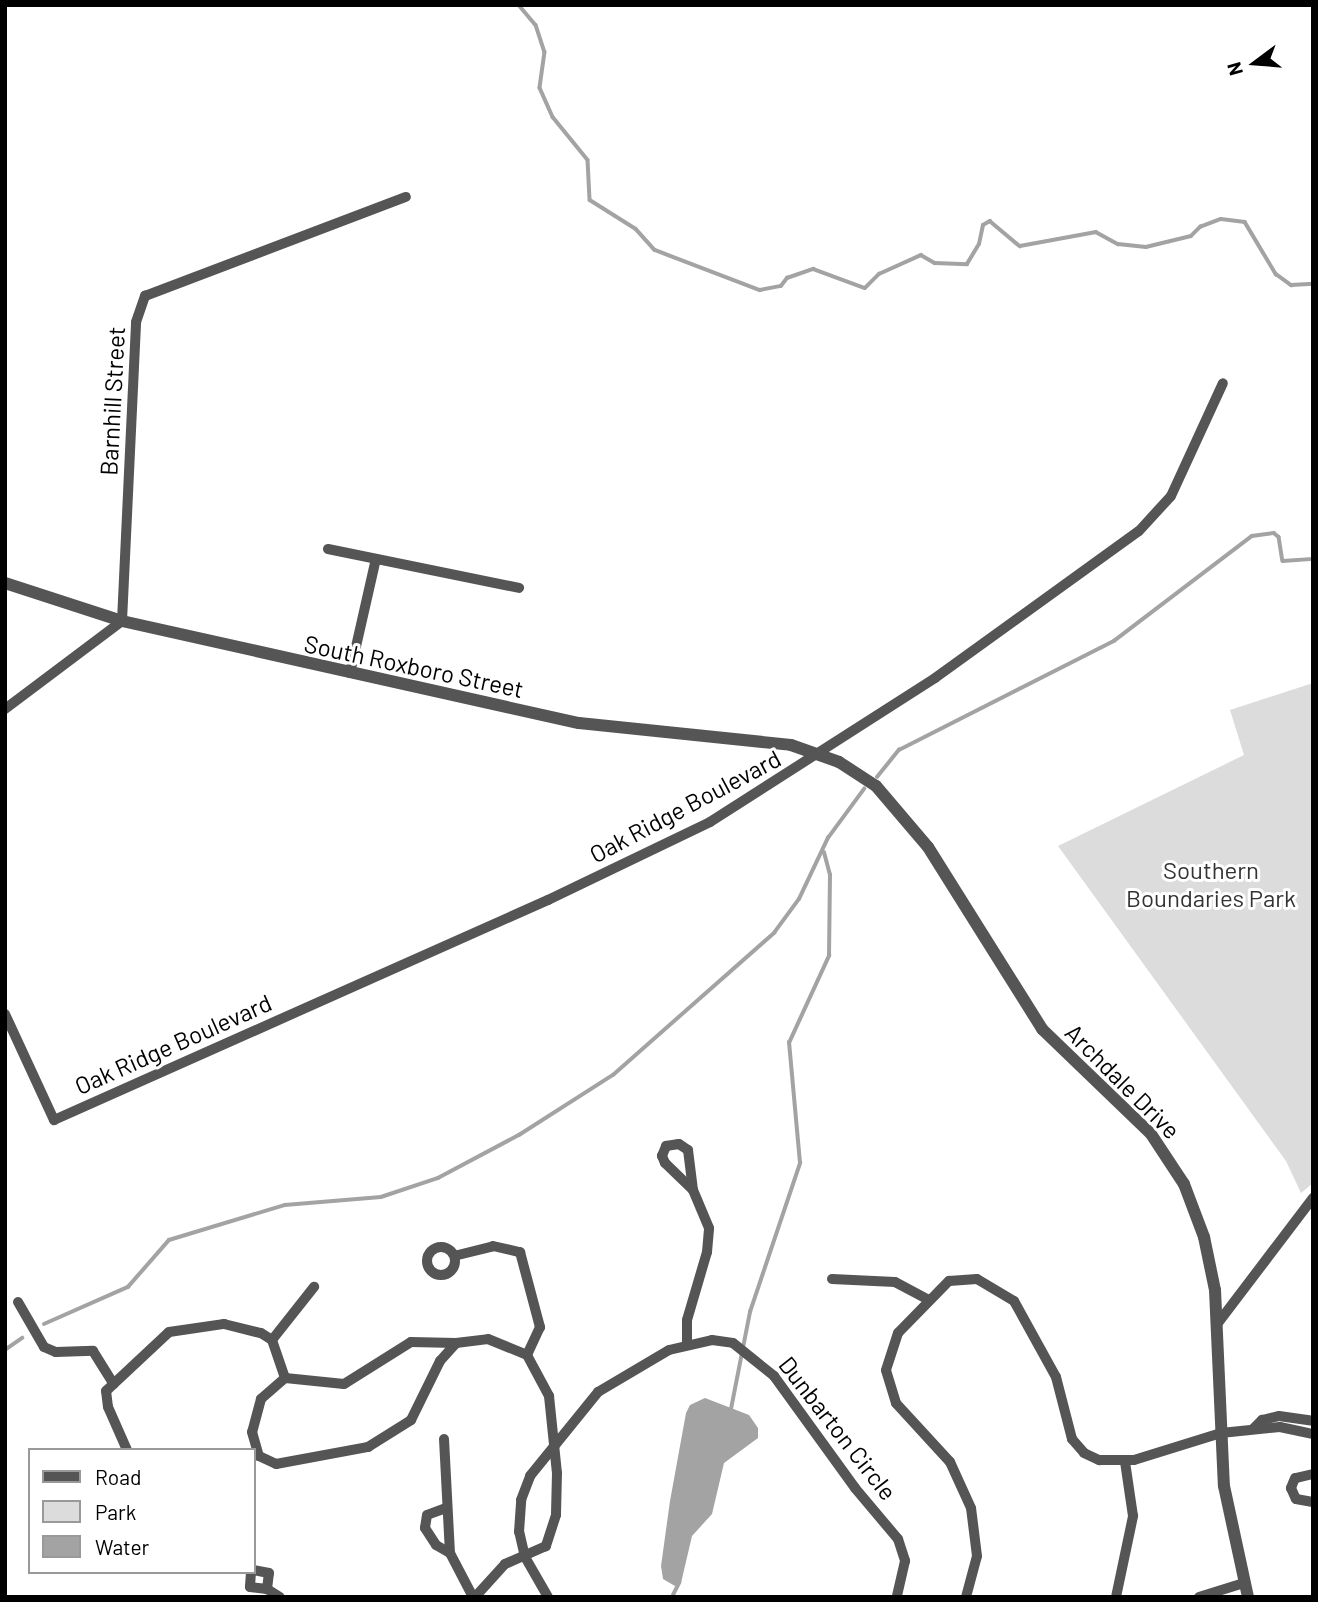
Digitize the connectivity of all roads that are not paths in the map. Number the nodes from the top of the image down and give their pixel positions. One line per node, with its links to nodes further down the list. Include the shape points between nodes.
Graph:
1 (406, 197): 7 (street, Barnhill Street, via 145,296 136,322)
2 (1223, 383): 10 (street, Oak Ridge Boulevard, via 1181,478 1152,519 1067,585)
3 (328, 549): 4 (street)
4 (376, 559): 6 (street); 8 (street)
5 (5, 583): 7 (street, South Roxboro Street)
6 (519, 588)
7 (122, 621): 8 (street, South Roxboro Street); 9 (street)
8 (350, 673): 10 (street, South Roxboro Street, via 609,729 774,743)
9 (5, 709)
10 (820, 754): 11 (street, Oak Ridge Boulevard, via 750,800 659,847 54,1121); 19 (street, Archdale Drive, via 868,780 901,811 1042,1029 1164,1149 1184,1184 1204,1237)
11 (5, 1014)
12 (692, 1190): 22 (street, via 708,1217 709,1239 687,1320)
13 (1313, 1198): 19 (street)
14 (458, 1255): 23 (street, via 494,1246 520,1252 540,1327)
15 (832, 1279): 17 (street, via 904,1284)
16 (314, 1287): 20 (street)
17 (927, 1299): 35 (street, via 949,1280 968,1278 1007,1293 1056,1377 1078,1446 1099,1460); 49 (street, via 893,1341 887,1380 900,1409 950,1462 971,1508 977,1556)
18 (18, 1303): 25 (street, via 44,1347 56,1352 93,1350)
19 (1218, 1322): 28 (street, Archdale Drive)
20 (272, 1340): 24 (street); 25 (street, via 251,1329 224,1324 178,1328 158,1338)
21 (456, 1343): 23 (street, via 488,1339); 24 (street, via 411,1342 344,1384); 34 (street, via 440,1361 420,1408 389,1438 342,1453 269,1462)
22 (687, 1343): 31 (street, Dunbarton Circle, via 640,1363 604,1387); 48 (street, Dunbarton Circle, via 733,1343 774,1376 898,1539 905,1561)
23 (527, 1355): 31 (street, via 549,1396)
24 (285, 1378): 33 (street, via 261,1399 252,1432)
25 (114, 1384): 32 (street, via 105,1398)
26 (1313, 1421): 27 (street, via 1279,1416 1262,1420)
27 (1253, 1429): 28 (street); 29 (street, via 1262,1432 1280,1427)
28 (1221, 1433): 35 (street); 43 (street, Archdale Drive, via 1226,1503)
29 (1313, 1434)
30 (444, 1439): 38 (street)
31 (555, 1442): 40 (street, Dunbarton Circle, via 530,1476 521,1500 519,1532); 40 (street, via 552,1534 546,1546)
32 (126, 1448)
33 (255, 1448)
34 (256, 1451)
35 (1125, 1462): 50 (street, via 1133,1516)
36 (1313, 1474): 37 (street, via 1294,1478 1291,1488 1296,1499)
37 (1313, 1502)
38 (446, 1508): 39 (street); 39 (street, via 428,1515 425,1528 436,1545)
39 (450, 1553): 46 (street)
40 (525, 1557): 46 (street, via 495,1572); 47 (street, Dunbarton Circle)
41 (256, 1571): 44 (street, via 269,1573)
42 (252, 1574): 44 (street, via 250,1587)
43 (1244, 1583): 51 (street); 52 (street, Archdale Drive)
44 (267, 1589): 45 (street)
45 (280, 1597)
46 (474, 1597)
47 (548, 1597)
48 (897, 1597)
49 (966, 1597)
50 (1116, 1597)
51 (1199, 1597)
52 (1248, 1597)

